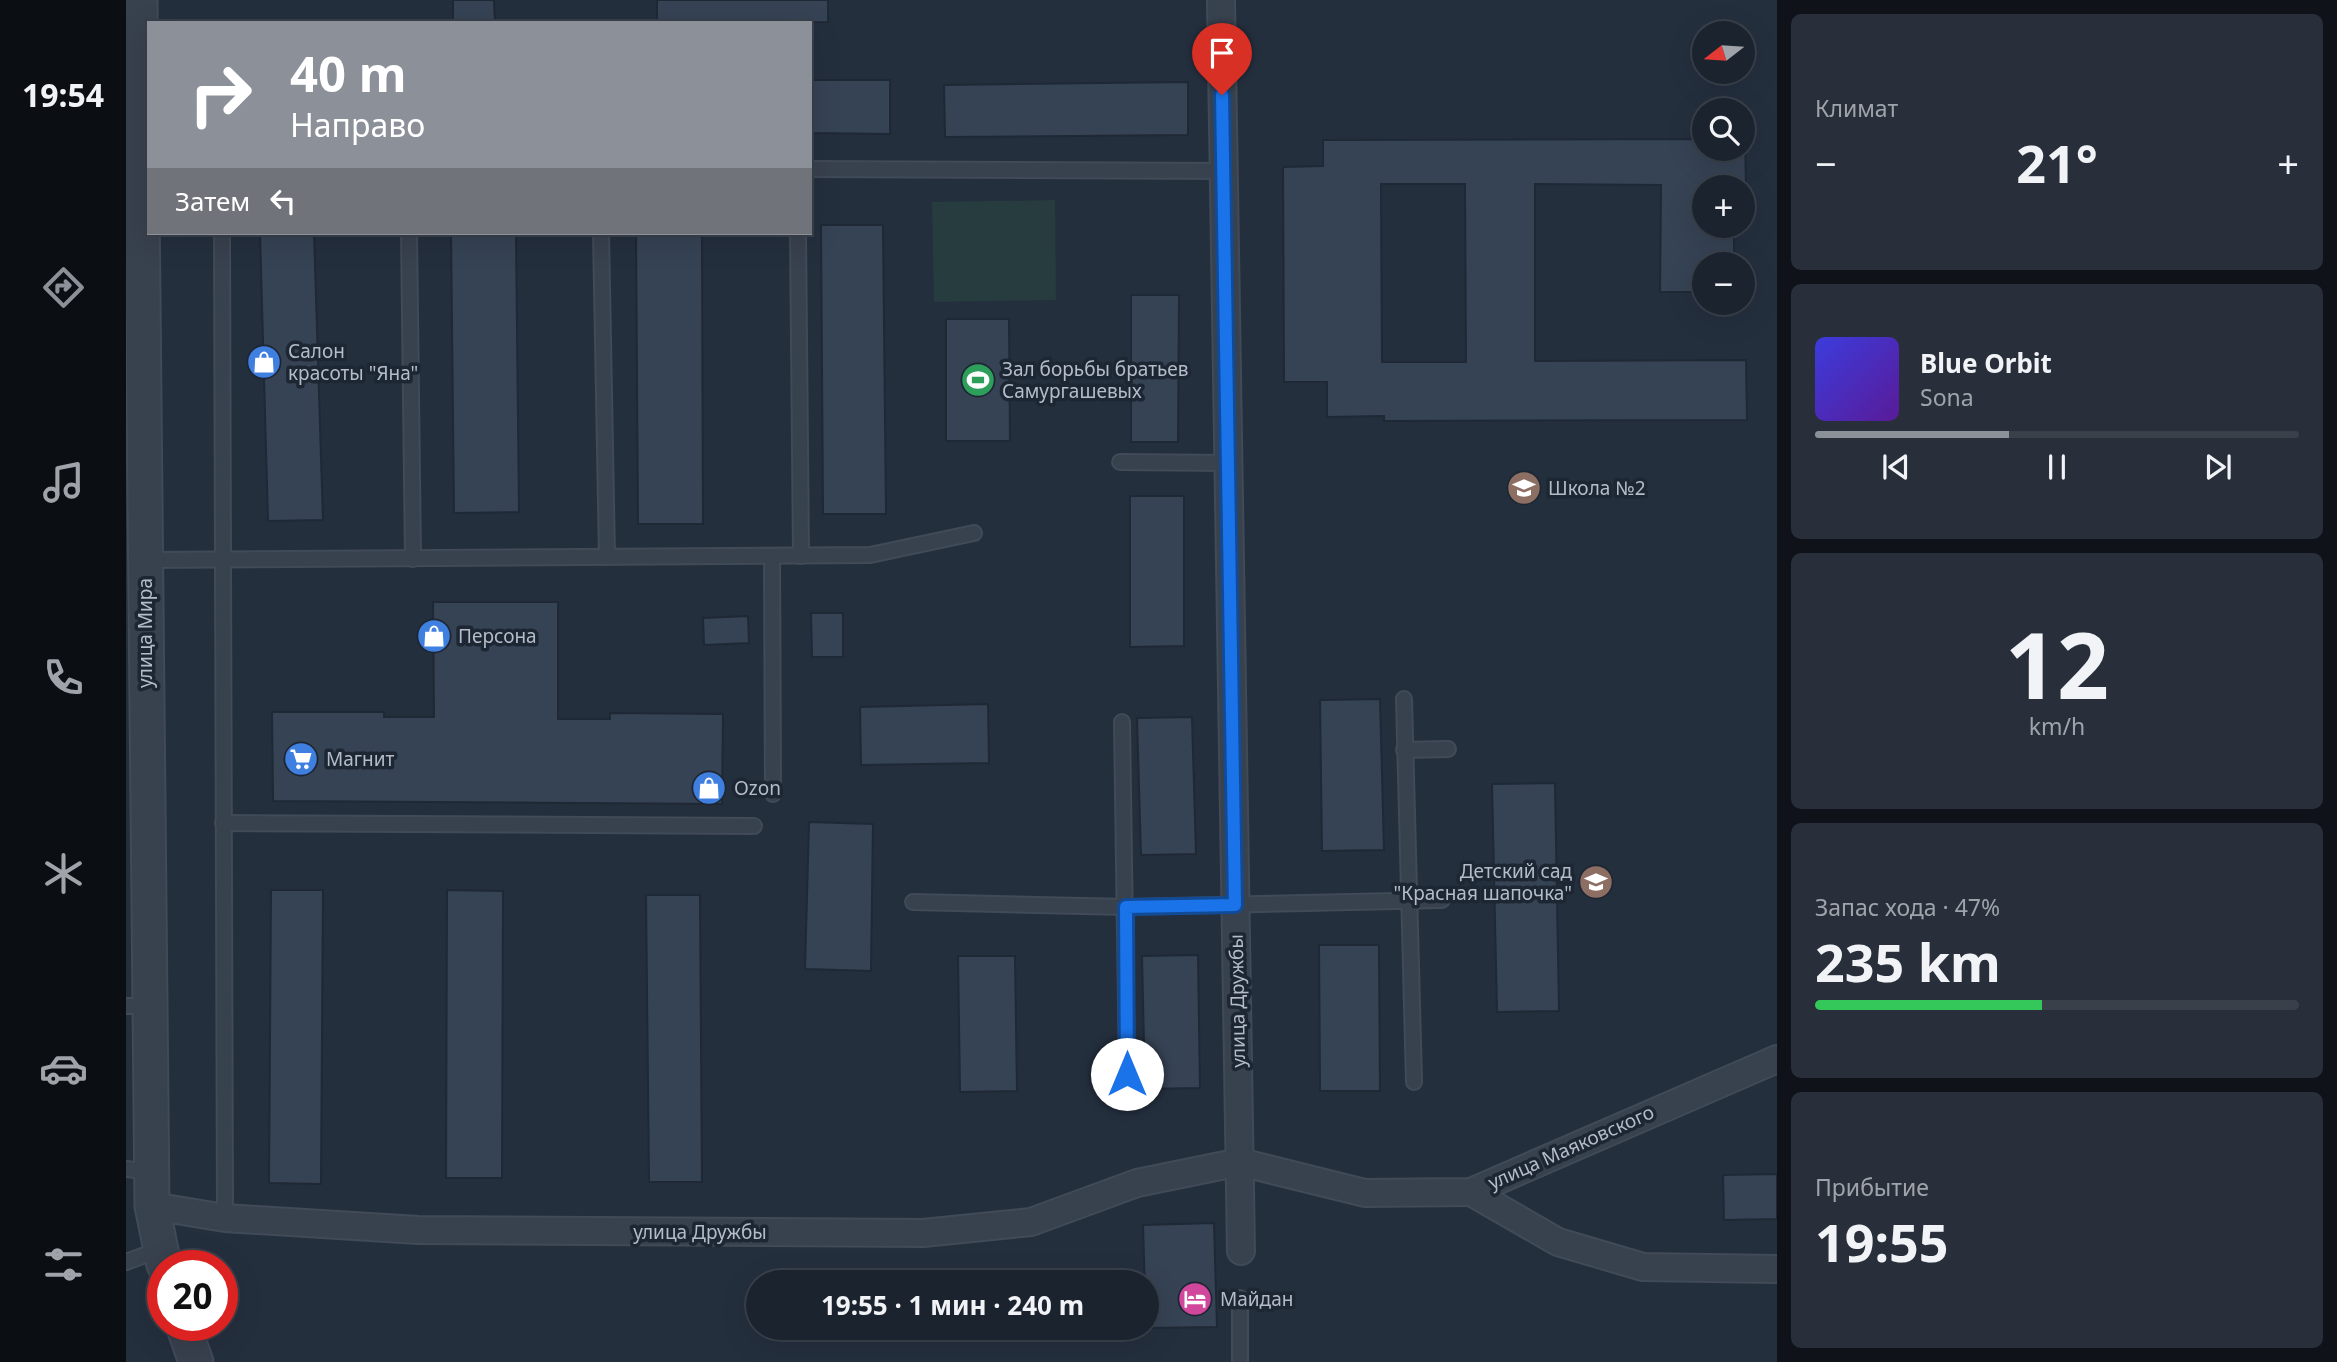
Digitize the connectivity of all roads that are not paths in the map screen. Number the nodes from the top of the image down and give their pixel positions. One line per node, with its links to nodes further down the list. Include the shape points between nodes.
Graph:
1 (140, 0): 3 (street, улица Мира)
2 (1221, 0): 5 (street, улица Дружбы)
3 (145, 169): 10 (street, улица Мира)
4 (812, 169): 5 (lane)
5 (1223, 171): 12 (street, улица Дружбы)
6 (222, 235): 19 (lane)
7 (409, 235): 17 (lane)
8 (601, 235): 16 (lane)
9 (798, 235): 14 (lane)
10 (135, 425): 18 (street, улица Мира)
11 (1120, 462): 12 (lane)
12 (1228, 463): 30 (street, улица Дружбы)
13 (974, 533): 14 (lane, via 870,555)
14 (801, 555): 15 (lane)
15 (772, 556): 16 (lane); 24 (lane)
16 (607, 557): 17 (lane)
17 (413, 559): 19 (lane)
18 (145, 560): 19 (lane); 32 (street, улица Мира)
19 (223, 560): 25 (lane)
20 (1404, 699): 23 (lane)
21 (1122, 722): 31 (lane)
22 (1448, 749): 23 (lane)
23 (1404, 750): 28 (lane)
24 (773, 794)
25 (223, 823): 26 (lane); 40 (lane)
26 (754, 826)
27 (1442, 900): 28 (lane)
28 (1409, 901): 30 (lane); 35 (lane)
29 (913, 902): 31 (lane)
30 (1235, 905): 31 (lane); 36 (street, улица Дружбы)
31 (1126, 907): 34 (lane)
32 (138, 1006): 37 (street, улица Мира)
33 (1777, 1059): 38 (street, улица Маяковского)
34 (1127, 1074)
35 (1414, 1082)
36 (1240, 1162): 38 (street, улица Дружбы, via 1365,1193); 40 (street, улица Дружбы, via 1137,1183 1031,1222 923,1233 418,1230); 42 (street, улица Дружбы)
37 (139, 1170): 39 (street, улица Мира)
38 (1471, 1192): 45 (street, улица Маяковского, via 1558,1242 1643,1268)
39 (152, 1206): 40 (street, улица Дружбы); 41 (street, улица Мира)
40 (225, 1218)
41 (161, 1250)
42 (1241, 1251)
43 (147, 1259): 44 (lane)
44 (126, 1262)
45 (1777, 1269)
46 (1240, 1298): 49 (lane)
47 (189, 1341): 48 (street)
48 (197, 1362)
49 (1240, 1362)

